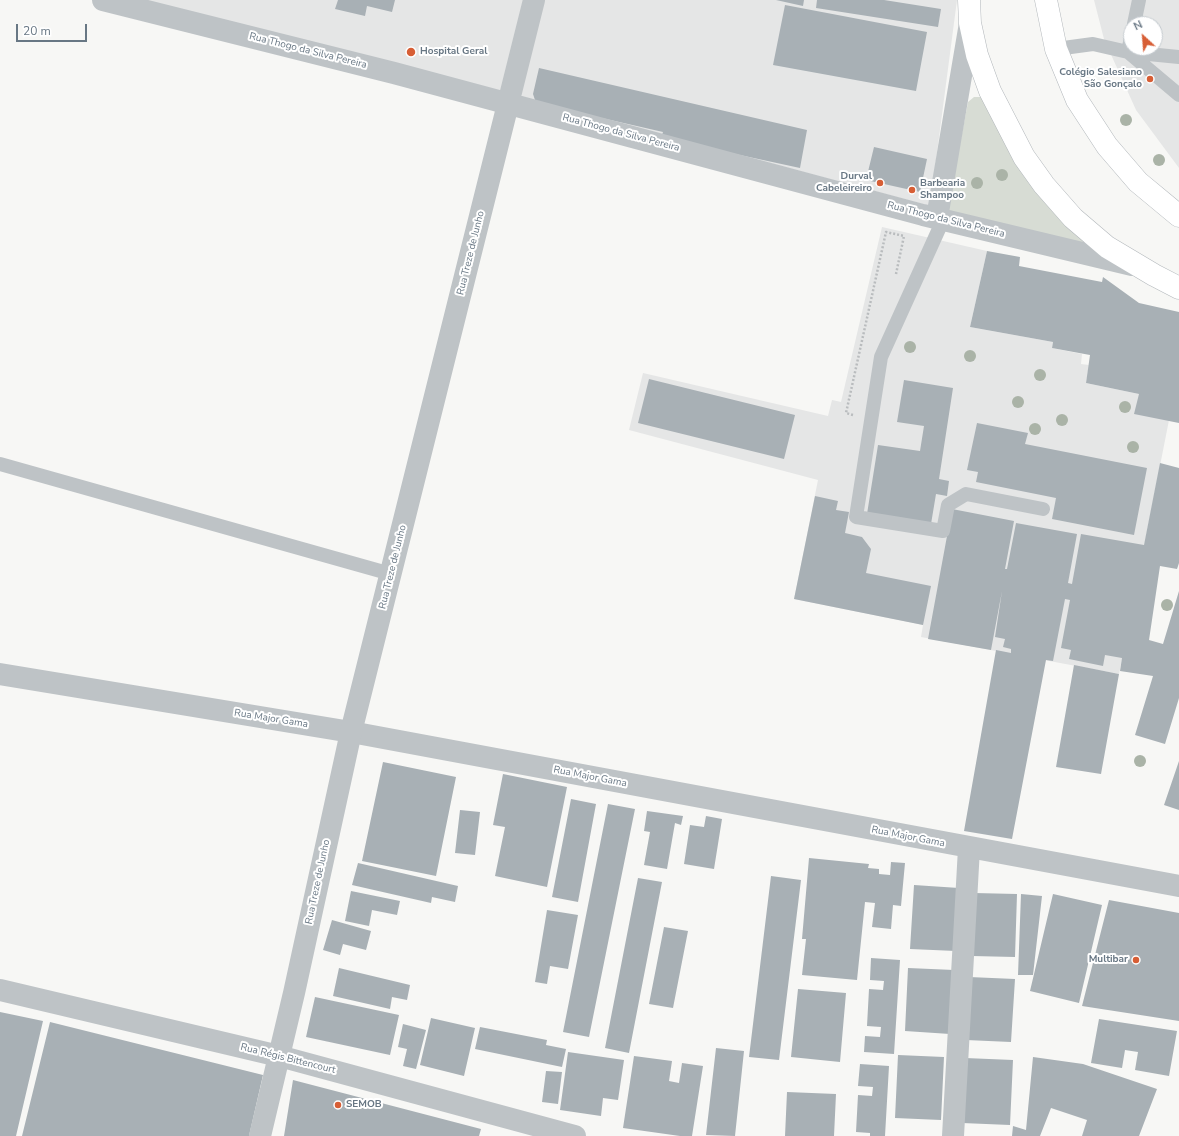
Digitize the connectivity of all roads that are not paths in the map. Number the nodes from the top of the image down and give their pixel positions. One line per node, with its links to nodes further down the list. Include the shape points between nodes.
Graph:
1 (103, 0): 14 (street, Rua Thogo da Silva Pereira)
2 (534, 0): 14 (street, Rua Treze de Junho)
3 (969, 0): 7 (main road)
4 (1046, 0): 8 (main road)
5 (1139, 0): 6 (lane)
6 (1136, 16)
7 (970, 24): 16 (street); 17 (main road, via 977,55 990,91 1024,157 1073,218 1107,247)
8 (1056, 49): 9 (lane, via 1094,44); 15 (main road, via 1077,100 1107,146 1138,182)
9 (1123, 51)
10 (1163, 55): 12 (lane)
11 (1133, 56): 13 (lane)
12 (1179, 57)
13 (1179, 95)
14 (509, 103): 16 (street, Rua Thogo da Silva Pereira); 21 (street, Rua Treze de Junho)
15 (1179, 216)
16 (940, 219): 17 (street, Rua Thogo da Silva Pereira); 20 (lane, via 881,357 856,517 943,531 948,505 966,494)
17 (1138, 266): 18 (main road)
18 (1179, 288)
19 (0, 464): 21 (lane)
20 (1043, 509)
21 (391, 574): 23 (street, Rua Treze de Junho)
22 (0, 674): 23 (street, Rua Major Gama)
23 (351, 732): 24 (street, Rua Major Gama); 27 (street, Rua Treze de Junho)
24 (969, 848): 25 (street, Rua Major Gama); 30 (street)
25 (1179, 886)
26 (0, 990): 27 (street, Rua Régis Bittencourt)
27 (279, 1056): 28 (street, Rua Treze de Junho); 29 (street, Rua Régis Bittencourt)
28 (260, 1136)
29 (575, 1136)
30 (953, 1136)

